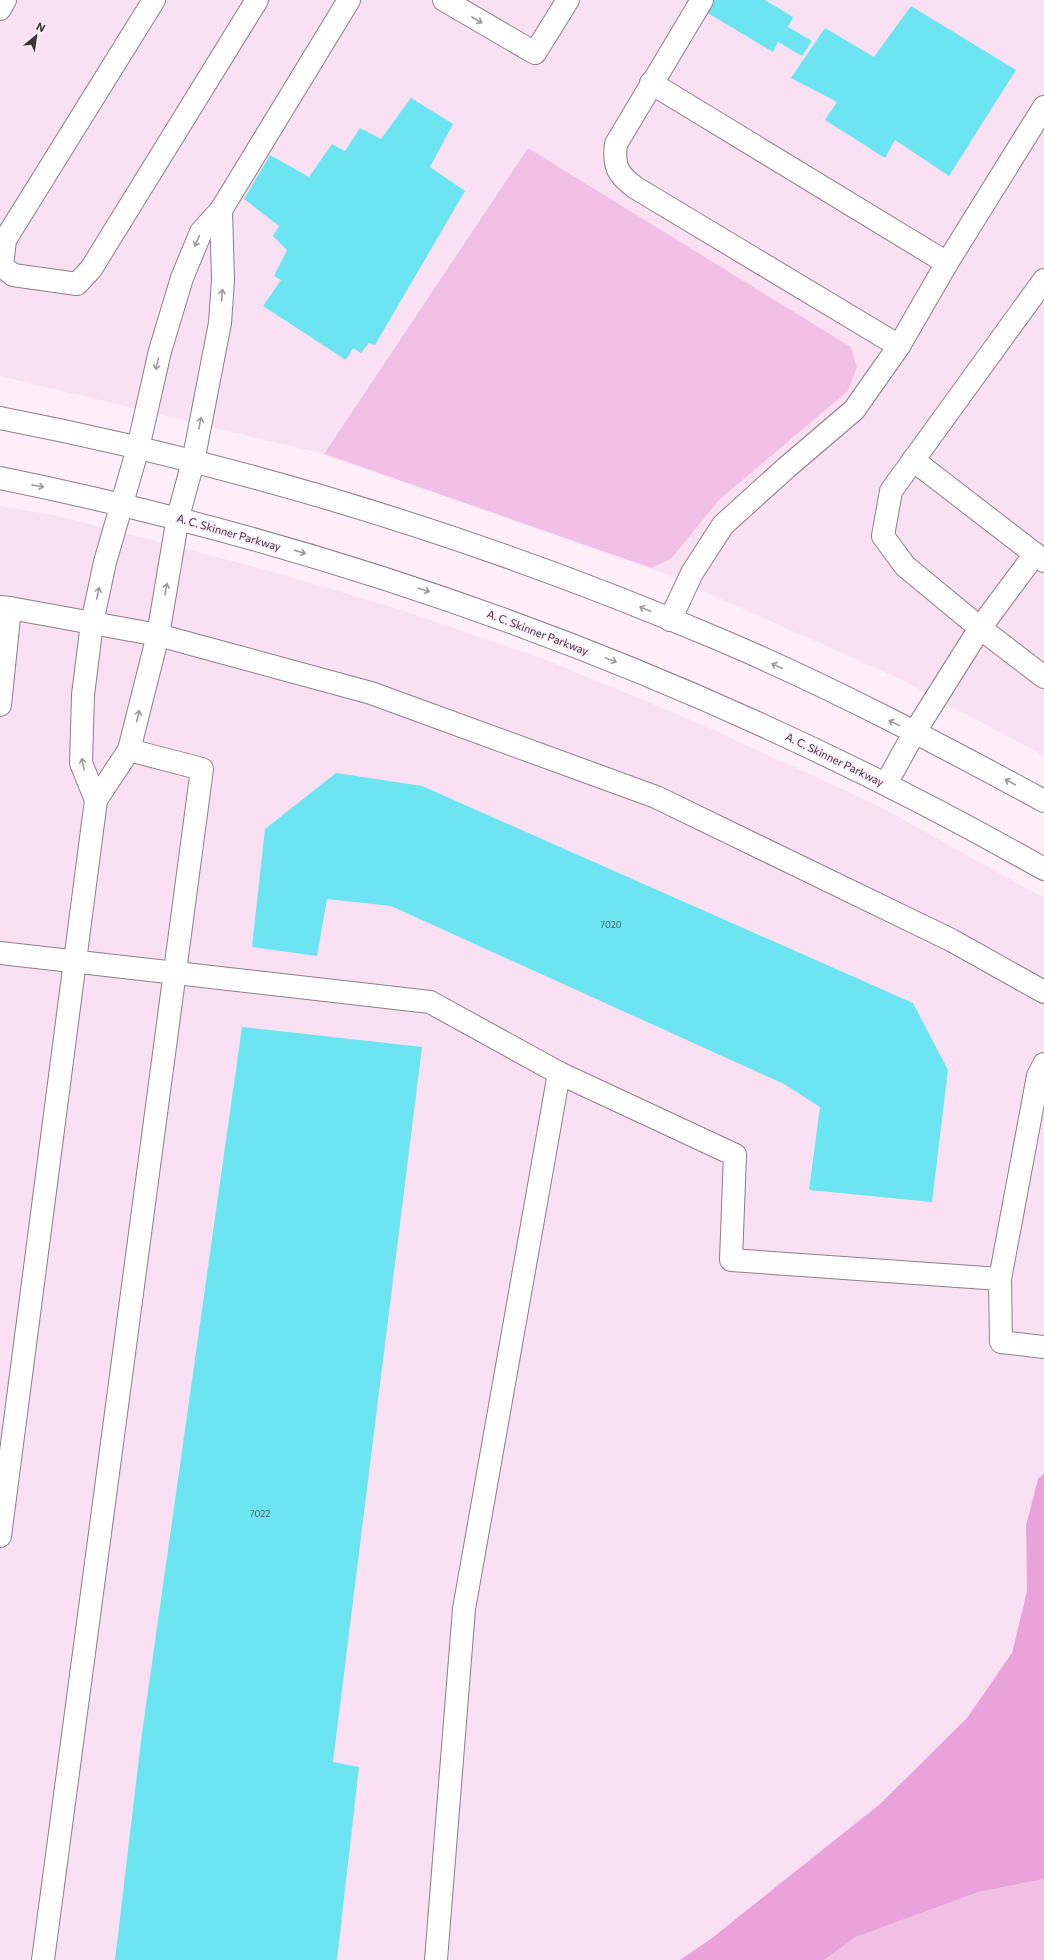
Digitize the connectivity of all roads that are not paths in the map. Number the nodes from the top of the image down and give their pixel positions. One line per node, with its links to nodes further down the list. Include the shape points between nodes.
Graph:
1 (5, 0): 8 (main road)
2 (154, 0): 3 (main road, via 5,240 2,266 13,275 77,284 91,269)
3 (257, 0)
4 (349, 0): 11 (main road)
5 (568, 0): 7 (main road, one-way to 5, via 535,53)
6 (702, 0): 9 (main road)
7 (456, 3)
8 (0, 9)
9 (651, 83): 12 (main road); 14 (main road, via 616,144 614,160 621,177)
10 (1044, 107): 12 (main road)
11 (221, 210): 16 (main road, one-way to 16, via 201,232 182,278 160,351); 18 (main road, one-way to 11, via 220,323 223,280)
12 (947, 263): 14 (main road)
13 (1044, 280): 17 (main road)
14 (899, 346): 24 (main road, via 854,410 723,525 692,573)
15 (0, 418): 16 (main road)
16 (138, 448): 18 (main road); 20 (main road)
17 (913, 460): 22 (main road); 26 (main road, via 891,491 883,536 905,566)
18 (193, 462): 21 (main road); 24 (main road, one-way to 18, via 488,550 265,480)
19 (0, 478): 20 (main road, A. C. Skinner Parkway, one-way to 20)
20 (122, 504): 21 (main road, A. C. Skinner Parkway); 25 (main road, one-way to 20, via 105,562)
21 (178, 518): 27 (main road, one-way to 21); 32 (main road, A. C. Skinner Parkway, one-way to 32, via 423,590 534,629 648,674 758,722)
22 (1040, 558): 26 (main road)
23 (5, 608): 25 (main road); 29 (main road)
24 (670, 620): 30 (main road, one-way to 24, via 724,641)
25 (92, 623): 27 (main road); 33 (main road, one-way to 25, via 81,763 83,695)
26 (980, 628): 28 (main road); 30 (main road)
27 (158, 635): 31 (main road, one-way to 27); 39 (main road, via 371,693 656,797 951,940)
28 (1044, 677)
29 (0, 705)
30 (914, 733): 32 (main road); 34 (main road, one-way to 30)
31 (129, 750): 33 (main road); 38 (main road, via 202,769)
32 (886, 784): 35 (main road, A. C. Skinner Parkway, via 976,830)
33 (96, 800): 37 (main road)
34 (1044, 801)
35 (1044, 869)
36 (0, 953): 37 (main road)
37 (76, 963): 38 (main road); 44 (main road)
38 (175, 974): 41 (main road, via 430,1002); 45 (main road)
39 (1044, 992)
40 (1044, 1064): 42 (main road, via 1038,1076)
41 (559, 1073): 42 (main road, via 735,1154 731,1260); 46 (main road, via 464,1609)
42 (1000, 1279): 43 (main road, via 1001,1342)
43 (1044, 1347)
44 (0, 1536)
45 (43, 1960)
46 (436, 1960)

